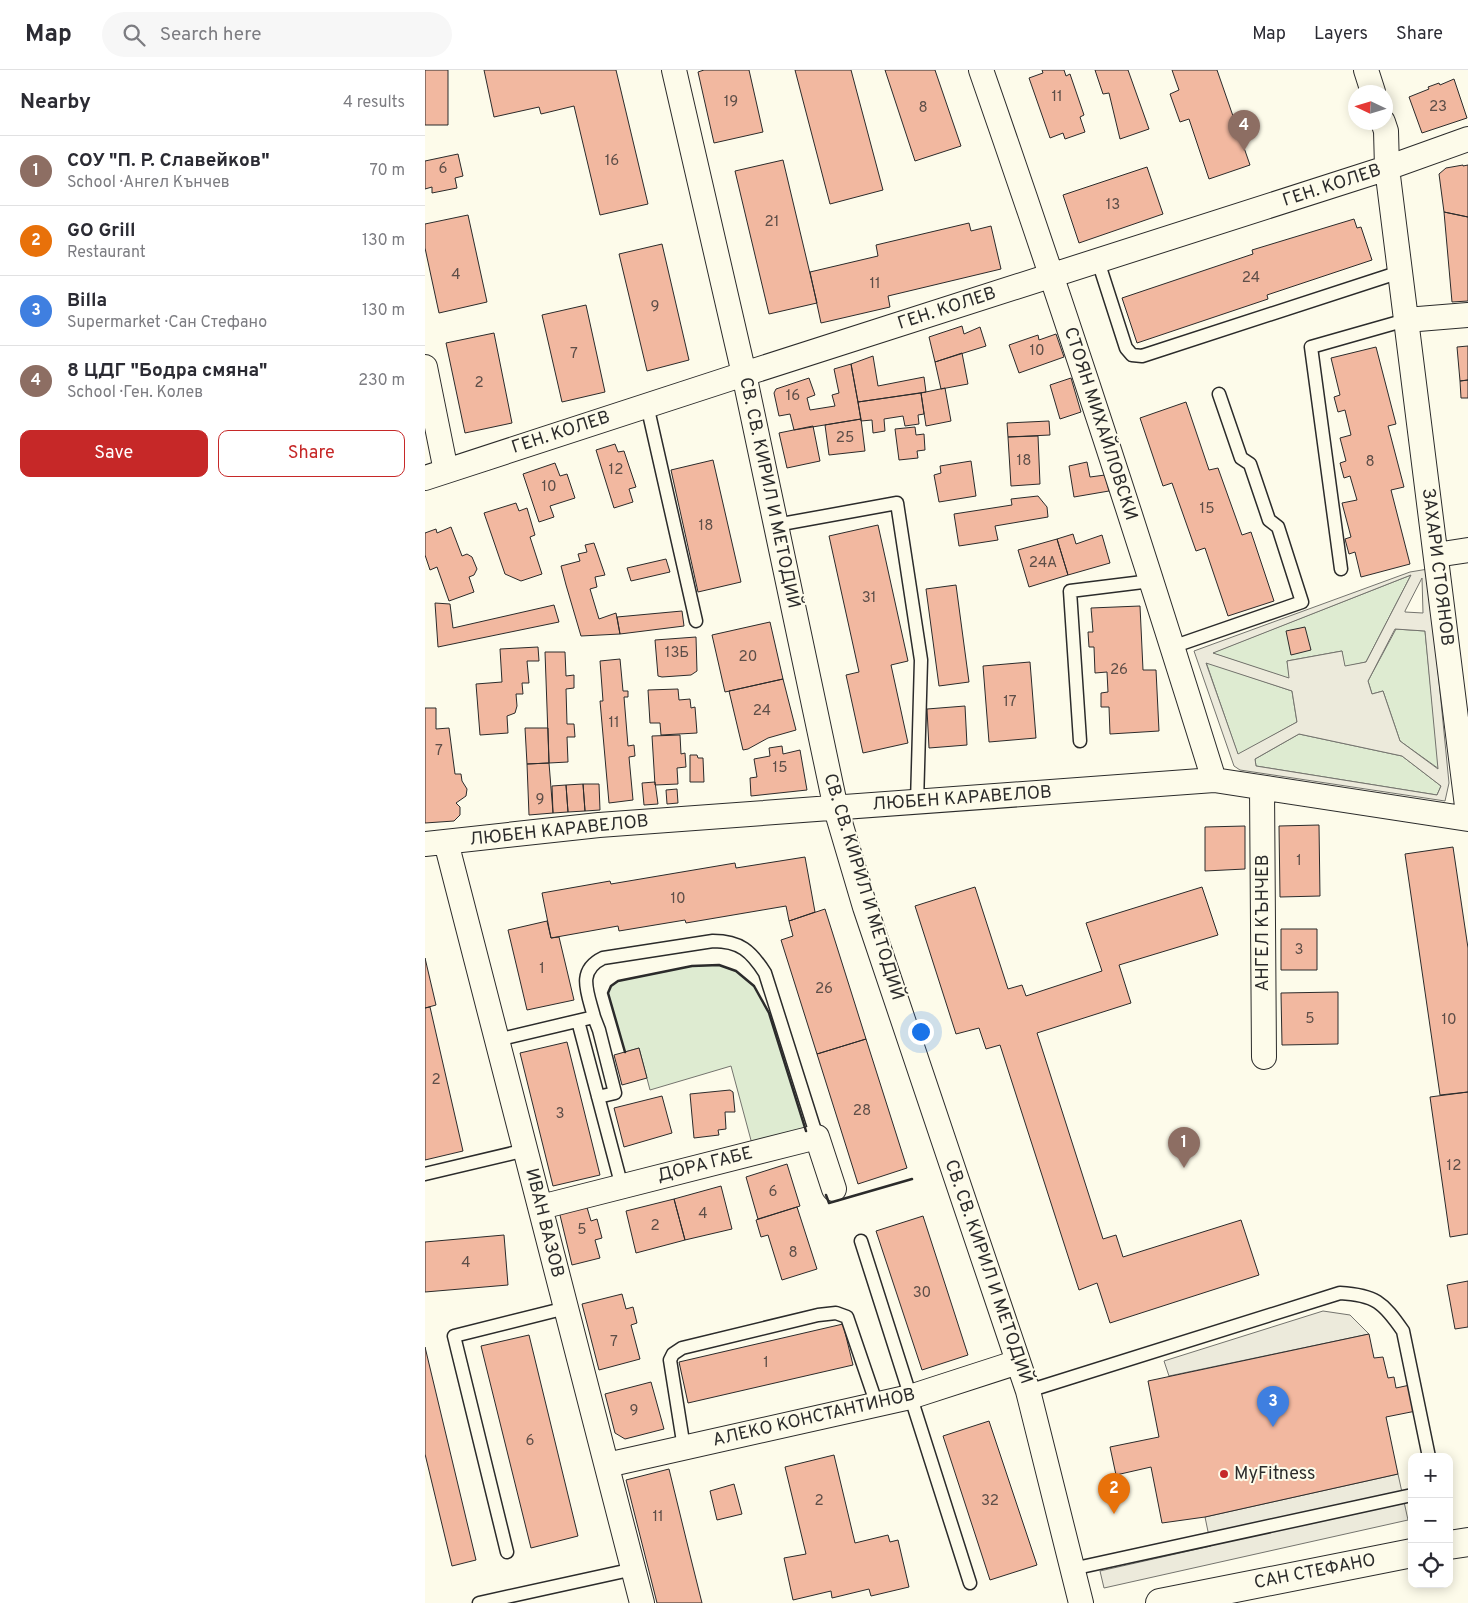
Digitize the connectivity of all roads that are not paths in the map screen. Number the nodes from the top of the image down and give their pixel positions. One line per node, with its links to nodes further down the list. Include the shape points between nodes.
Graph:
1 (674, 70): 14 (street, СВ. СВ. КИРИЛ И МЕТОДИЙ)
2 (981, 70): 10 (street, СТОЯН МИХАЙЛОВСКИ)
3 (1366, 70): 4 (street)
4 (1371, 85)
5 (1386, 130): 7 (street, ЗАХАРИ СТОЯНОВ)
6 (1468, 139): 7 (street, ГЕН. КОЛЕВ)
7 (1387, 168): 8 (street, ГЕН. КОЛЕВ); 9 (street, ЗАХАРИ СТОЯНОВ)
8 (1098, 261): 9 (lane, via 1126,348 1132,356 1142,356); 10 (street, ГЕН. КОЛЕВ)
9 (1400, 272): 12 (street, ЗАХАРИ СТОЯНОВ)
10 (1051, 276): 14 (street, ГЕН. КОЛЕВ); 22 (street, СТОЯН МИХАЙЛОВСКИ)
11 (1468, 315): 12 (street)
12 (1406, 320): 20 (street, ЗАХАРИ СТОЯНОВ); 21 (lane, via 1311,347)
13 (425, 367): 17 (street)
14 (744, 374): 16 (street, ГЕН. КОЛЕВ); 18 (street, СВ. СВ. КИРИЛ И МЕТОДИЙ)
15 (1219, 394): 24 (lane, via 1241,458 1250,464 1269,520 1278,527 1302,602)
16 (647, 405): 17 (street, ГЕН. КОЛЕВ); 23 (lane)
17 (436, 475)
18 (776, 525): 28 (lane, via 897,503 921,660); 29 (street, СВ. СВ. КИРИЛ И МЕТОДИЙ)
19 (1468, 550): 20 (street)
20 (1436, 555): 30 (street, ЗАХАРИ СТОЯНОВ)
21 (1341, 569)
22 (1151, 581): 24 (street, СТОЯН МИХАЙЛОВСКИ); 25 (lane, via 1070,592)
23 (696, 621)
24 (1172, 647): 26 (street, СТОЯН МИХАЙЛОВСКИ)
25 (1080, 741)
26 (1214, 780): 27 (street, ЛЮБЕН КАРАВЕЛОВ); 28 (street, ЛЮБЕН КАРАВЕЛОВ)
27 (1262, 789): 31 (street, ЛЮБЕН КАРАВЕЛОВ); 36 (street, АНГЕЛ КЪНЧЕВ)
28 (917, 803): 29 (street, ЛЮБЕН КАРАВЕЛОВ)
29 (836, 809): 32 (street, ЛЮБЕН КАРАВЕЛОВ, via 599,825); 46 (street, СВ. СВ. КИРИЛ И МЕТОДИЙ, via 865,907)
30 (1468, 814)
31 (1468, 819)
32 (436, 843): 35 (street, ИВАН ВАЗОВ)
33 (594, 1017): 34 (lane); 37 (lane, via 615,1093); 38 (lane, via 586,987 586,972 594,962 713,941 741,946 755,956 765,973)
34 (578, 1021): 35 (lane); 37 (lane)
35 (497, 1040): 39 (street, ИВАН ВАЗОВ)
36 (1264, 1057)
37 (598, 1097): 41 (lane)
38 (817, 1137): 41 (street, ДОРА ГАБЕ); 42 (street)
39 (526, 1150): 40 (lane); 43 (street, ИВАН ВАЗОВ)
40 (425, 1174)
41 (622, 1186): 43 (street, ДОРА ГАБЕ)
42 (834, 1189)
43 (541, 1207): 45 (street, ИВАН ВАЗОВ)
44 (861, 1241): 48 (lane)
45 (566, 1308): 52 (street, ИВАН ВАЗОВ); 56 (lane, via 453,1336)
46 (1018, 1362): 47 (street, СВ. СВ. КИРИЛ И МЕТОДИЙ); 48 (street, АЛЕКО КОНСТАНТИНОВ)
47 (1028, 1391): 51 (lane, via 1340,1293 1360,1294 1376,1300 1403,1331); 59 (street, СВ. СВ. КИРИЛ И МЕТОДИЙ)
48 (910, 1398): 49 (street, АЛЕКО КОНСТАНТИНОВ); 60 (lane)
49 (877, 1405): 50 (street, АЛЕКО КОНСТАНТИНОВ); 50 (lane, via 847,1317 836,1313 818,1315 682,1348 673,1354 670,1360)
50 (684, 1448): 52 (street, АЛЕКО КОНСТАНТИНОВ)
51 (1428, 1453)
52 (607, 1465): 58 (street, ИВАН ВАЗОВ)
53 (1408, 1495): 59 (lane)
54 (1468, 1542): 55 (street)
55 (1453, 1545)
56 (507, 1552)
57 (1408, 1554): 64 (street, САН СТЕФАНО)
58 (634, 1569): 61 (lane); 62 (street, ИВАН ВАЗОВ)
59 (1072, 1569): 63 (street, СВ. СВ. КИРИЛ И МЕТОДИЙ)
60 (970, 1583)
61 (479, 1603)
62 (642, 1603)
63 (1081, 1603)
64 (1160, 1603)

